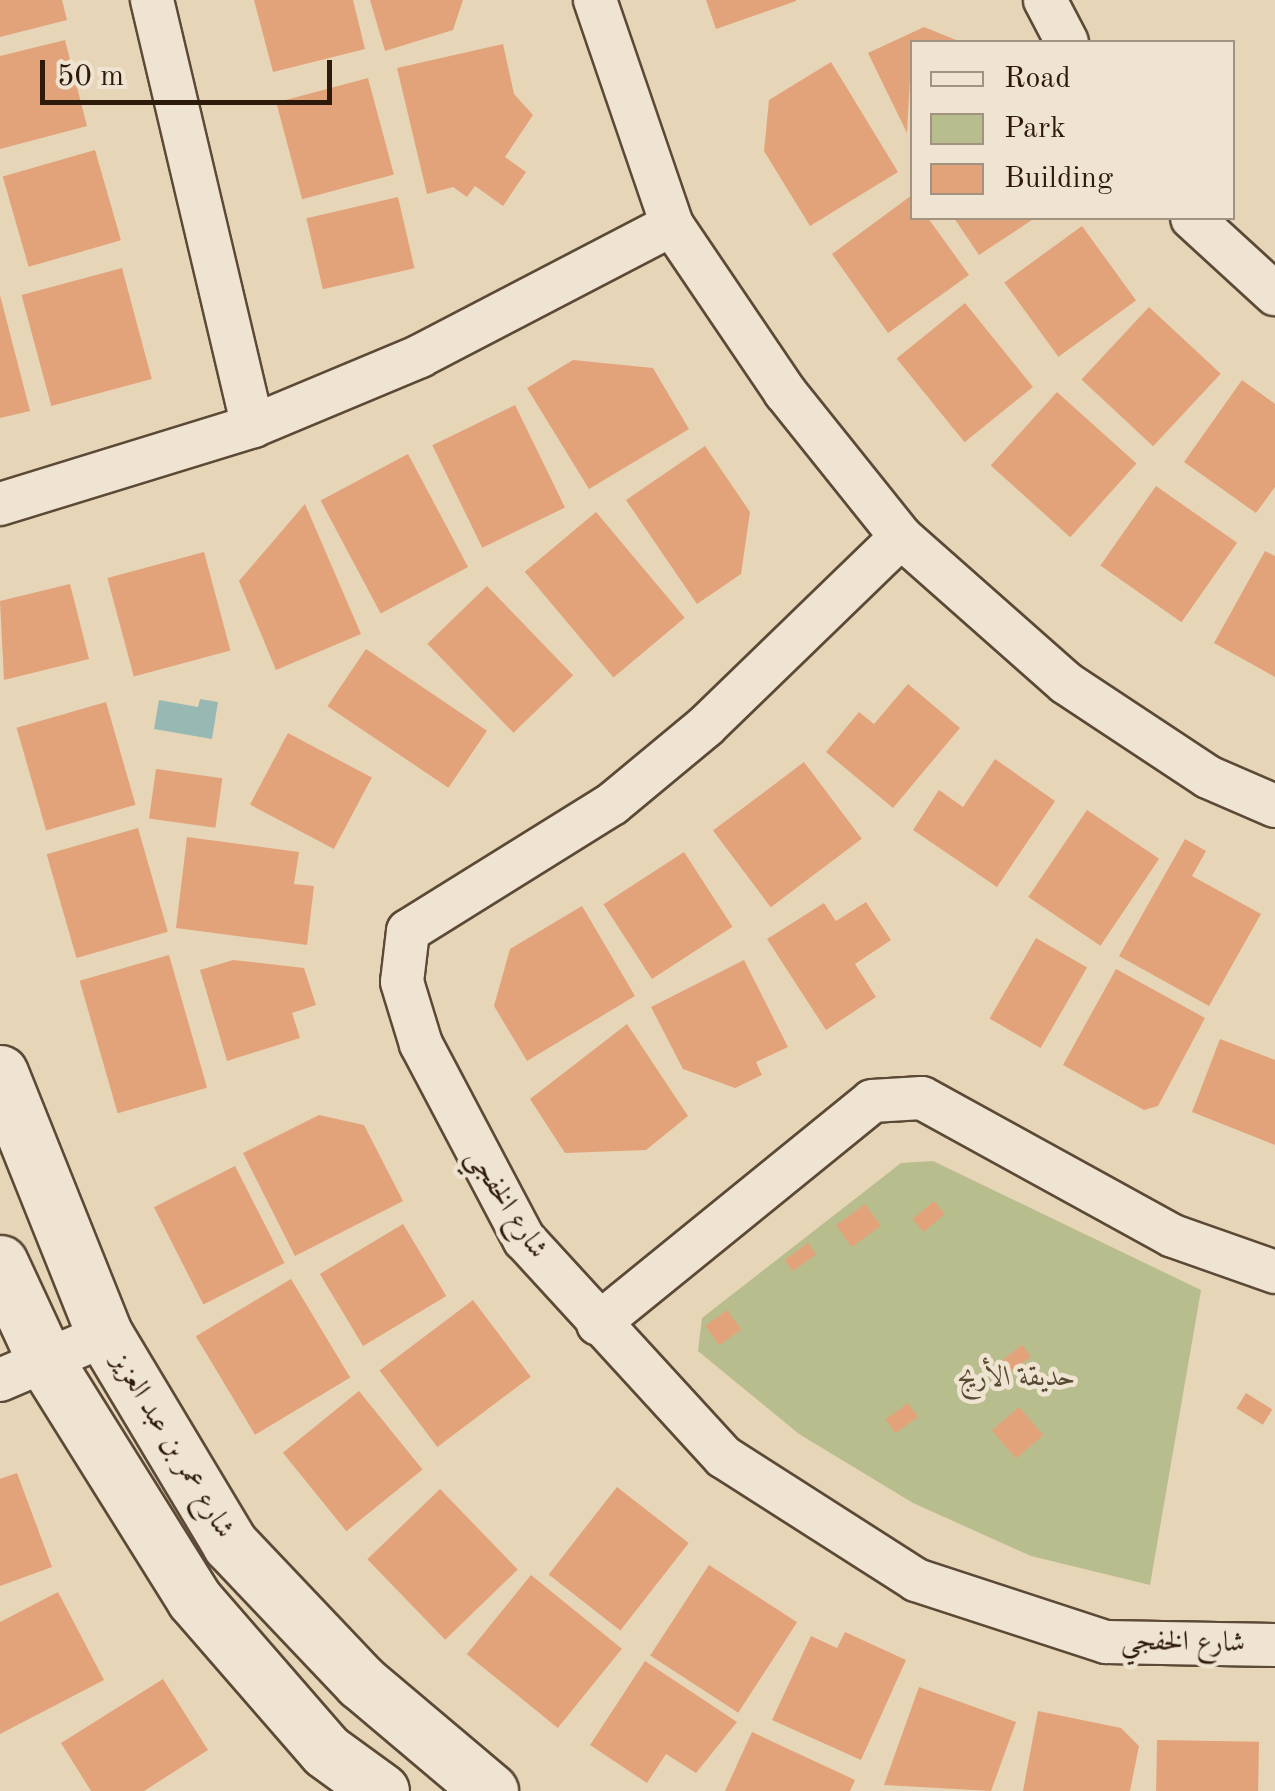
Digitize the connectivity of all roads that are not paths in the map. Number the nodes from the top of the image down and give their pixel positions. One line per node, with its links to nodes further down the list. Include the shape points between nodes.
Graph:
1 (152, 0): 8 (street)
2 (595, 0): 6 (street)
3 (1045, 0): 4 (street)
4 (1065, 40)
5 (1194, 220): 7 (street)
6 (672, 225): 8 (street, via 420,356); 10 (street, via 786,392)
7 (1275, 294)
8 (253, 426): 9 (street)
9 (0, 504)
10 (901, 538): 11 (street, via 1066,683 1208,777); 15 (street, شارع الخفجي, via 706,726 612,804 408,931 402,982 460,1132 524,1240)
11 (1275, 806)
12 (0, 1072): 16 (street, شارع عمر بن عبد العزيز)
13 (0, 1263): 17 (street)
14 (1275, 1272): 15 (street, via 1172,1236 922,1098 872,1102)
15 (598, 1324): 18 (street, شارع الخفجي, via 724,1457 916,1580 1106,1642)
16 (105, 1335): 17 (street); 21 (street, شارع عمر بن عبد العزيز, via 230,1544 361,1682)
17 (23, 1371): 19 (street)
18 (1275, 1645)
19 (320, 1771): 20 (street)
20 (380, 1791)
21 (490, 1791)

